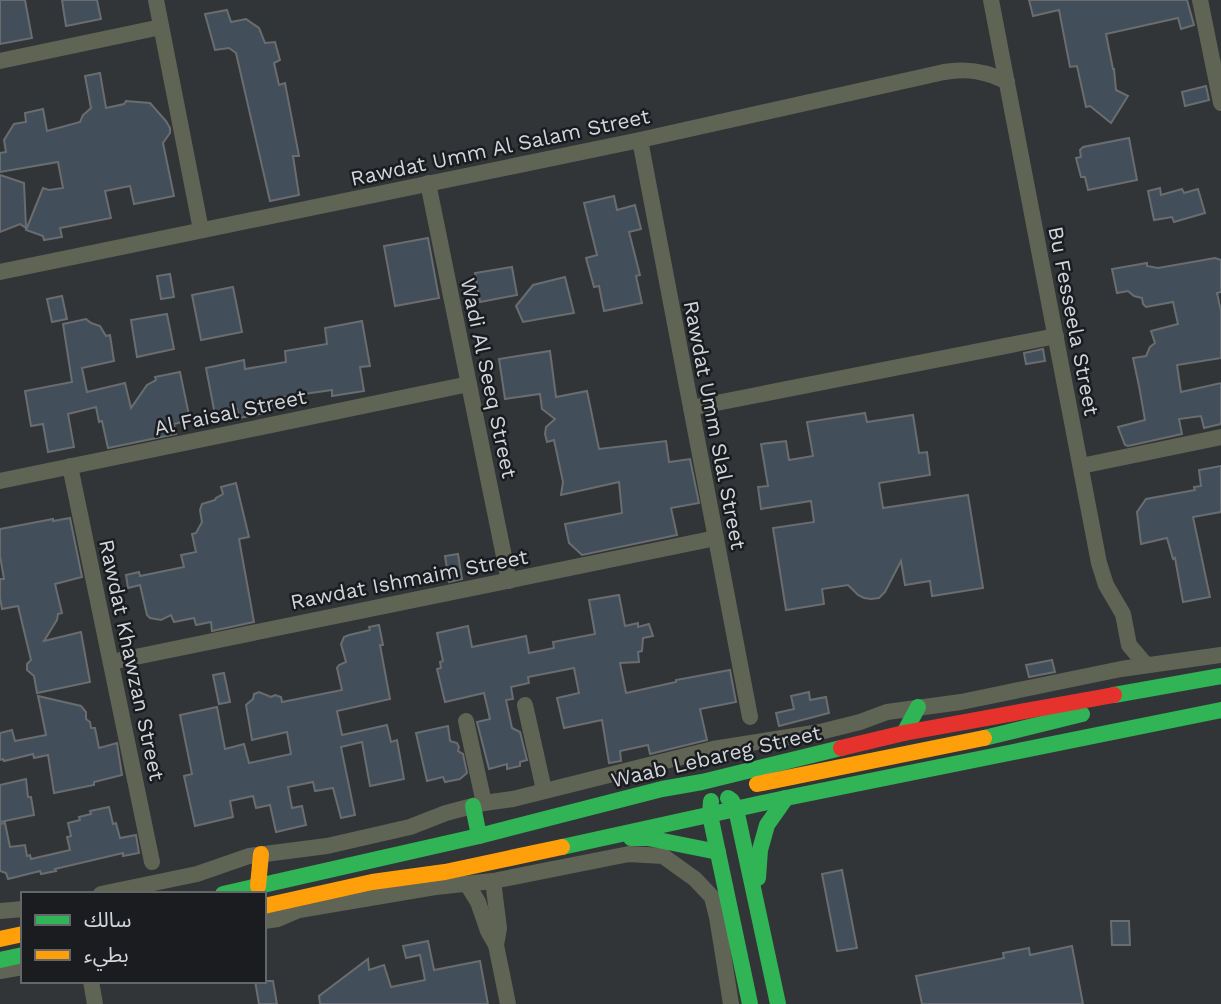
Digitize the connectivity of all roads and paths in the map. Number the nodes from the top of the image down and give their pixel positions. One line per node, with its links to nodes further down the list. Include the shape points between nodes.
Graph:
1 (156, 0): 4 (street)
2 (991, 0): 6 (street, Bu Fesseela Street)
3 (1200, 0): 7 (street)
4 (161, 27): 5 (street); 10 (street)
5 (0, 61)
6 (1007, 82): 8 (street, Rawdat Umm Al Salam Street, via 976,71 955,70); 12 (street, Bu Fesseela Street)
7 (1221, 103)
8 (640, 140): 9 (street, Rawdat Umm Al Salam Street); 14 (street, Rawdat Umm Slal Street)
9 (428, 183): 10 (street, Rawdat Umm Al Salam Street); 13 (street, Wadi Al Seeq Street)
10 (201, 230): 11 (street, Rawdat Umm Al Salam Street)
11 (0, 271)
12 (1056, 336): 14 (street); 17 (street, Bu Fesseela Street)
13 (469, 384): 16 (street, Al Faisal Street); 20 (street, Wadi Al Seeq Street)
14 (691, 408): 19 (street, Rawdat Umm Slal Street)
15 (1221, 437): 17 (street)
16 (70, 466): 18 (street, Al Faisal Street); 23 (street, Rawdat Khawzan Street)
17 (1081, 467): 21 (street, Bu Fesseela Street, via 1102,575 1123,614)
18 (0, 481)
19 (716, 538): 20 (street, Rawdat Ishmaim Street); 31 (street, Rawdat Umm Slal Street)
20 (509, 581): 23 (street, Rawdat Ishmaim Street)
21 (1129, 645): 24 (street, Bu Fesseela Street); 25 (street)
22 (1221, 654): 24 (street)
23 (111, 662): 48 (street, Rawdat Khawzan Street)
24 (1146, 665): 25 (street)
25 (1121, 669): 29 (street)
26 (1221, 676): 27 (street, Waab Lebareg Street)
27 (1164, 685): 33 (street, Waab Lebareg Street); 37 (street, via 1118,704 1026,729)
28 (525, 705): 36 (street)
29 (918, 708): 33 (street); 34 (street)
30 (1221, 710): 39 (street)
31 (750, 717): 34 (street); 35 (street)
32 (466, 721): 40 (street)
33 (904, 733): 38 (street, Waab Lebareg Street)
34 (765, 740): 35 (street)
35 (743, 743): 36 (street)
36 (544, 790): 40 (street)
37 (719, 792): 38 (street); 41 (street); 42 (street, via 714,794)
38 (685, 794): 43 (street, Waab Lebareg Street, via 662,789); 47 (street, via 667,814 599,827)
39 (786, 798): 41 (street); 56 (street, via 767,825 760,850)
40 (479, 804): 43 (street); 46 (street, via 410,827 327,846)
41 (736, 808): 42 (street); 56 (street)
42 (710, 815): 44 (street); 45 (street)
43 (479, 836): 53 (street, Waab Lebareg Street)
44 (607, 837): 45 (street, via 648,838); 47 (street)
45 (718, 852): 72 (street)
46 (261, 854): 49 (street); 53 (street)
47 (521, 855): 57 (street)
48 (152, 862): 49 (street); 51 (street)
49 (169, 880): 51 (street)
50 (493, 881): 52 (street); 63 (street, via 499,928); 71 (street, via 629,854 663,856 712,897)
51 (147, 884): 54 (street)
52 (467, 884): 60 (street, via 299,910); 63 (street)
53 (258, 886): 55 (street, Waab Lebareg Street)
54 (110, 892)
55 (232, 892)
56 (757, 905): 73 (street)
57 (266, 906)
58 (21, 909): 59 (street)
59 (0, 911)
60 (266, 921)
61 (21, 934): 62 (street)
62 (0, 939)
63 (496, 945): 70 (street)
64 (21, 955): 65 (street)
65 (0, 960)
66 (21, 967): 67 (street)
67 (0, 971)
68 (91, 983): 69 (street)
69 (95, 1004)
70 (508, 1004)
71 (731, 1004)
72 (750, 1004)
73 (778, 1004)

